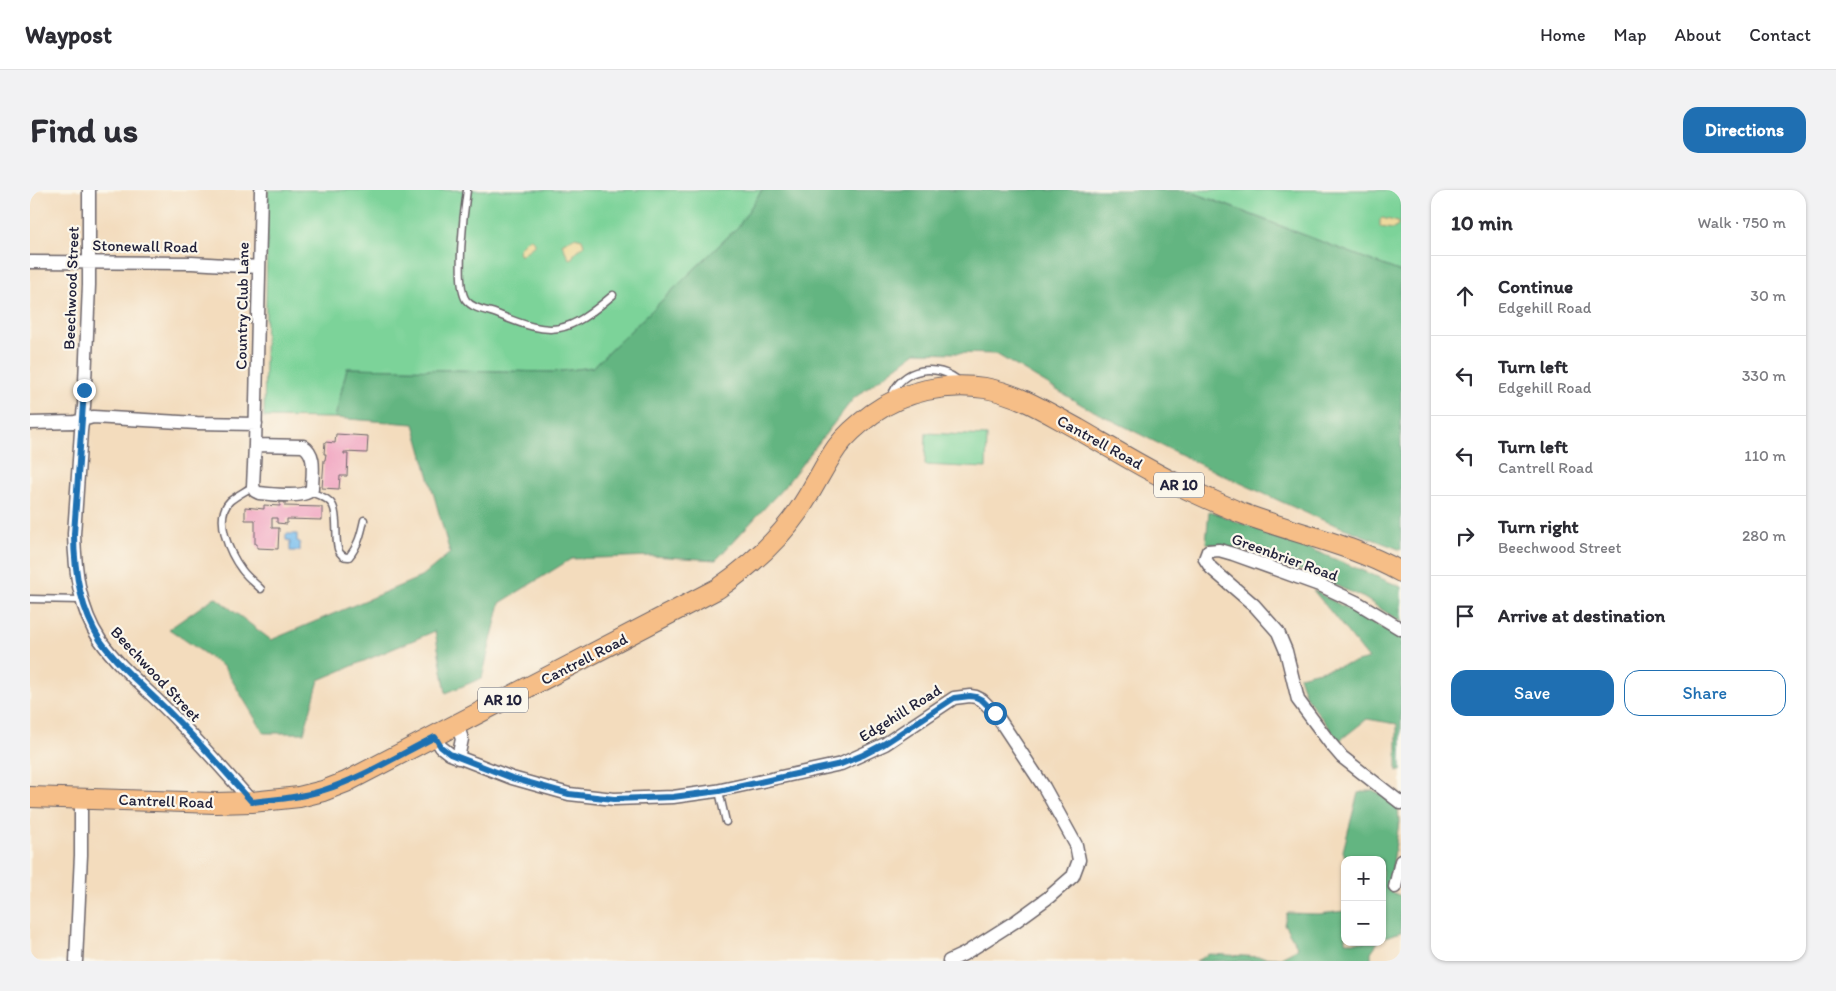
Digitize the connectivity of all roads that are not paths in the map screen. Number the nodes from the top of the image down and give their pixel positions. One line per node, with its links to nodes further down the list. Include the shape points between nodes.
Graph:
1 (89, 190): 4 (street, Beechwood Street)
2 (261, 190): 6 (street, Country Club Lane)
3 (466, 190): 7 (lane, via 462,285 466,300 478,309 546,330 570,326)
4 (89, 261): 5 (street, Stonewall Road); 6 (street, Stonewall Road); 8 (street, Beechwood Street)
5 (30, 262)
6 (259, 267): 10 (street, Country Club Lane)
7 (613, 295)
8 (82, 419): 9 (street); 10 (street, via 93,416); 18 (street, Beechwood Street, via 74,534)
9 (30, 423)
10 (256, 424): 11 (street, Country Club Lane)
11 (255, 445): 12 (street, Country Club Lane); 13 (street, via 303,446 308,449 312,456)
12 (253, 486): 13 (street, via 259,493 303,495); 16 (lane, via 229,502 222,516 230,552 242,571)
13 (310, 492): 14 (lane, via 325,498 333,506 337,520 337,548 343,557 354,551)
14 (364, 520)
15 (1401, 572): 20 (main road, Cantrell Road / AR 10, via 1340,545 1241,513 1198,494 1019,397 964,386 930,389 888,404 858,426 838,446 782,533 742,571 717,589)
16 (261, 589)
17 (30, 599): 18 (lane)
18 (81, 600): 26 (street, Beechwood Street, via 97,635 112,655)
19 (1401, 629): 27 (street, Greenbrier Road, via 1322,586 1233,554 1208,551 1205,559 1211,568 1254,604 1278,632 1286,651 1295,692 1304,709 1342,757)
20 (457, 724): 21 (main road, Cantrell Road / AR 10); 22 (street, via 462,739)
21 (435, 737): 22 (street, Edgehill Road, via 444,751); 26 (main road, Cantrell Road / AR 10, via 323,791)
22 (458, 758): 23 (street, Edgehill Road, via 512,778 591,798 673,797)
23 (719, 791): 28 (lane); 32 (street, Edgehill Road, via 841,764 884,744 954,698 970,696 982,700 995,713 1044,787 1076,845 1079,860 1073,876 1049,897 1024,916)
24 (30, 797): 25 (main road, Cantrell Road / AR 10)
25 (81, 798): 26 (main road, Cantrell Road / AR 10); 31 (street)
26 (252, 802)
27 (1401, 803)
28 (726, 822)
29 (1401, 861): 30 (street)
30 (1395, 887)
31 (76, 961)
32 (949, 961)

